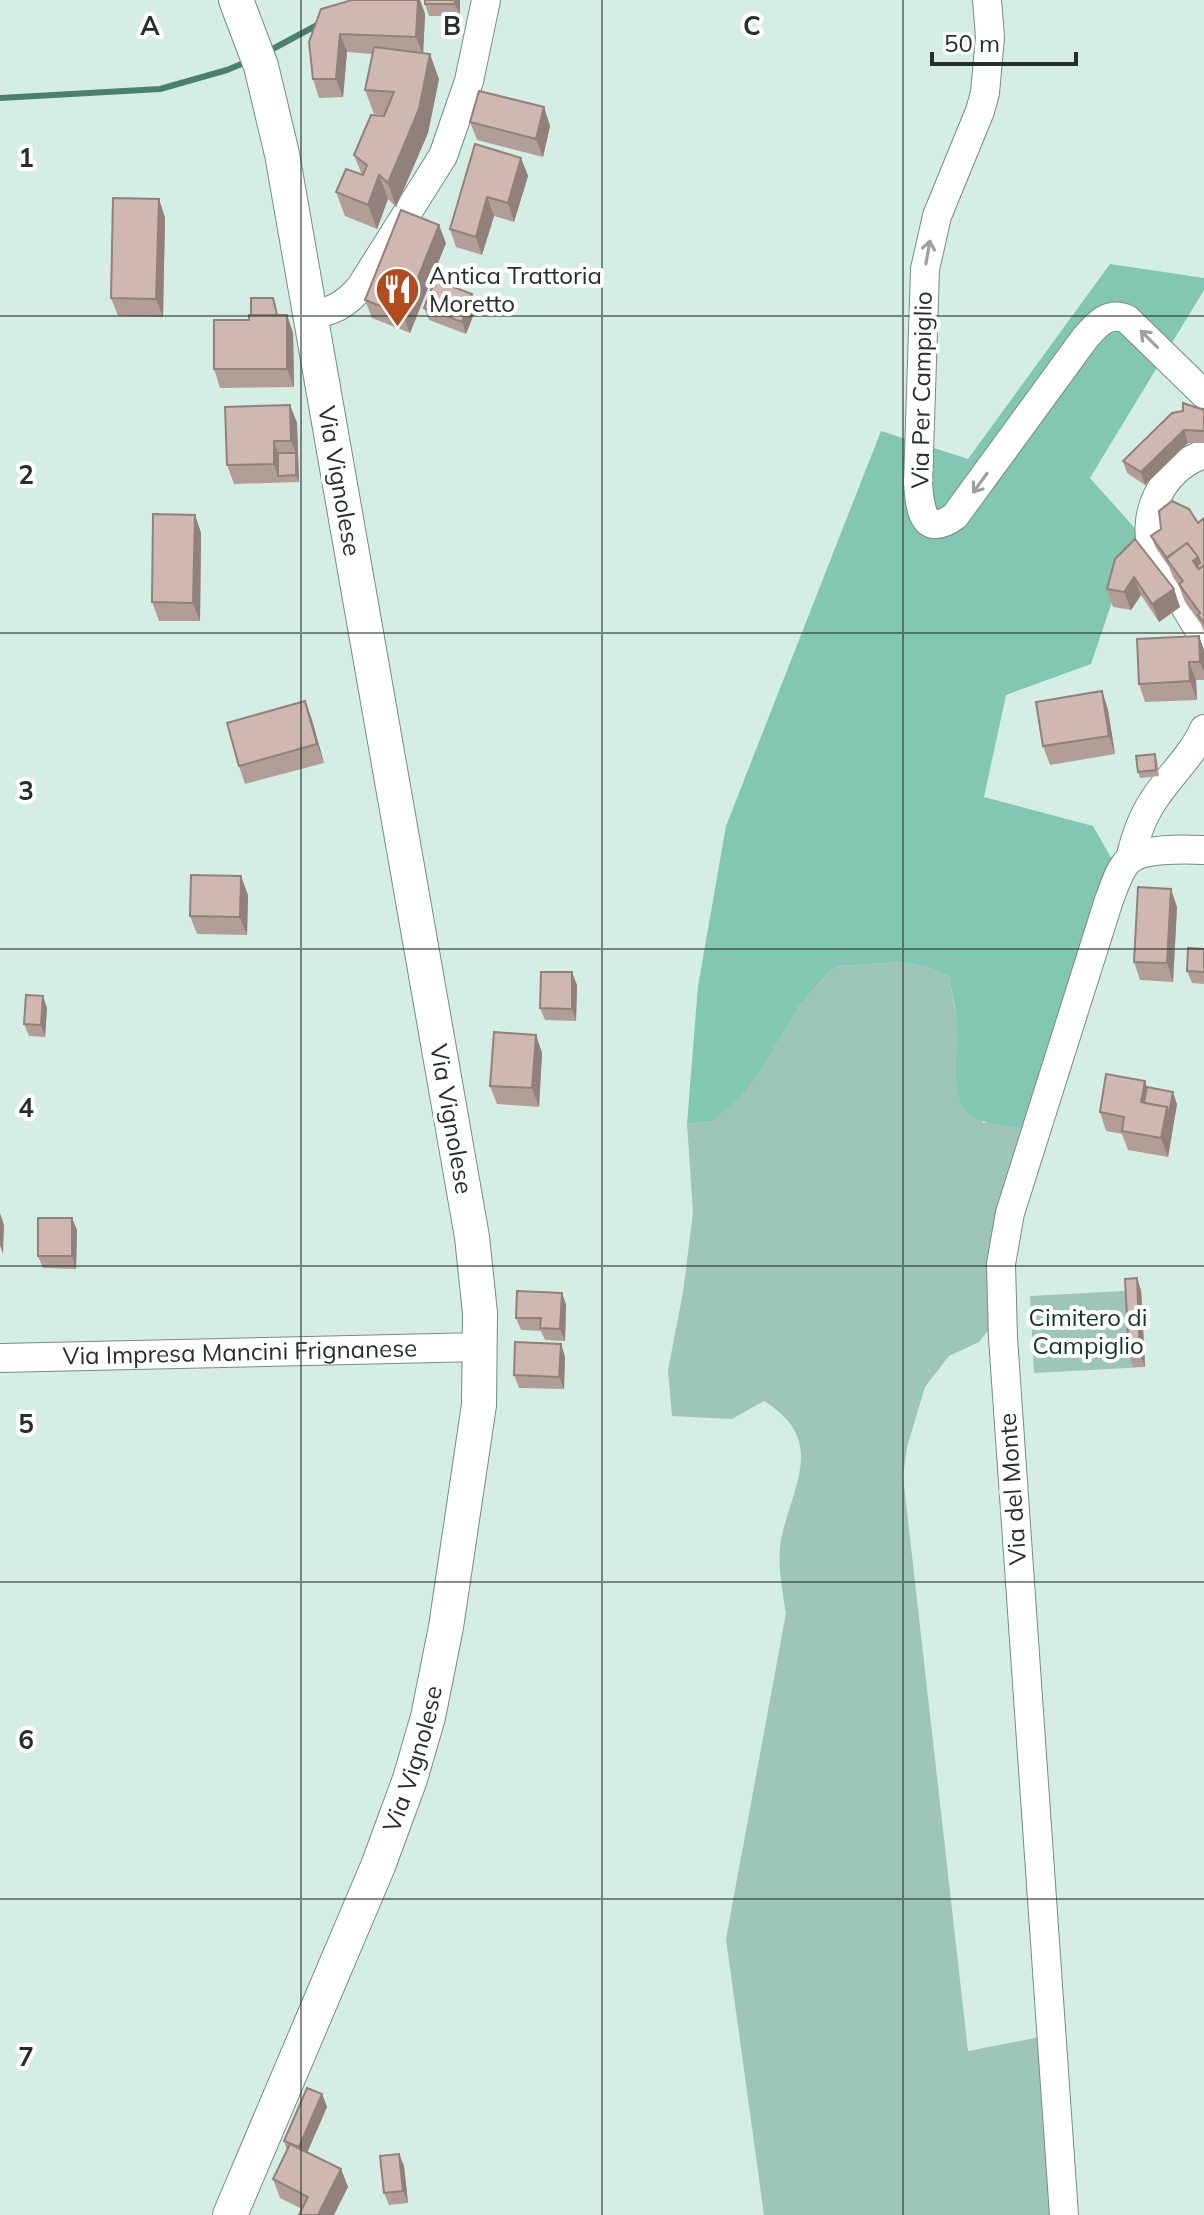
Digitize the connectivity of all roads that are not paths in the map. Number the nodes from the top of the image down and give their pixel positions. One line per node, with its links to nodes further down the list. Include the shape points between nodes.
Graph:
1 (236, 0): 4 (main road, Via Vignolese, via 257,54 282,154)
2 (486, 0): 4 (street, via 455,126 431,179 350,300 330,312)
3 (987, 0): 5 (street, Via Per Campiglio, one-way to 3, via 1127,319 1108,317 1085,338 955,516 936,525 923,514 918,483 925,269 937,216 985,93)
4 (310, 315): 11 (main road, Via Vignolese, via 472,1237)
5 (1204, 394)
6 (1204, 454): 7 (street, via 1178,469 1159,490 1150,547)
7 (1204, 638)
8 (1204, 729): 10 (street, Via del Monte, via 1146,812)
9 (1204, 850): 10 (street, via 1181,848)
10 (1130, 859): 14 (street, Via del Monte, via 1104,915 1010,1213 1001,1264)
11 (480, 1347): 12 (street, Via Impresa Mancini Frignanese); 13 (main road, Via Vignolese, via 479,1405 428,1717 378,1866)
12 (0, 1358)
13 (230, 2215)
14 (1064, 2215)

